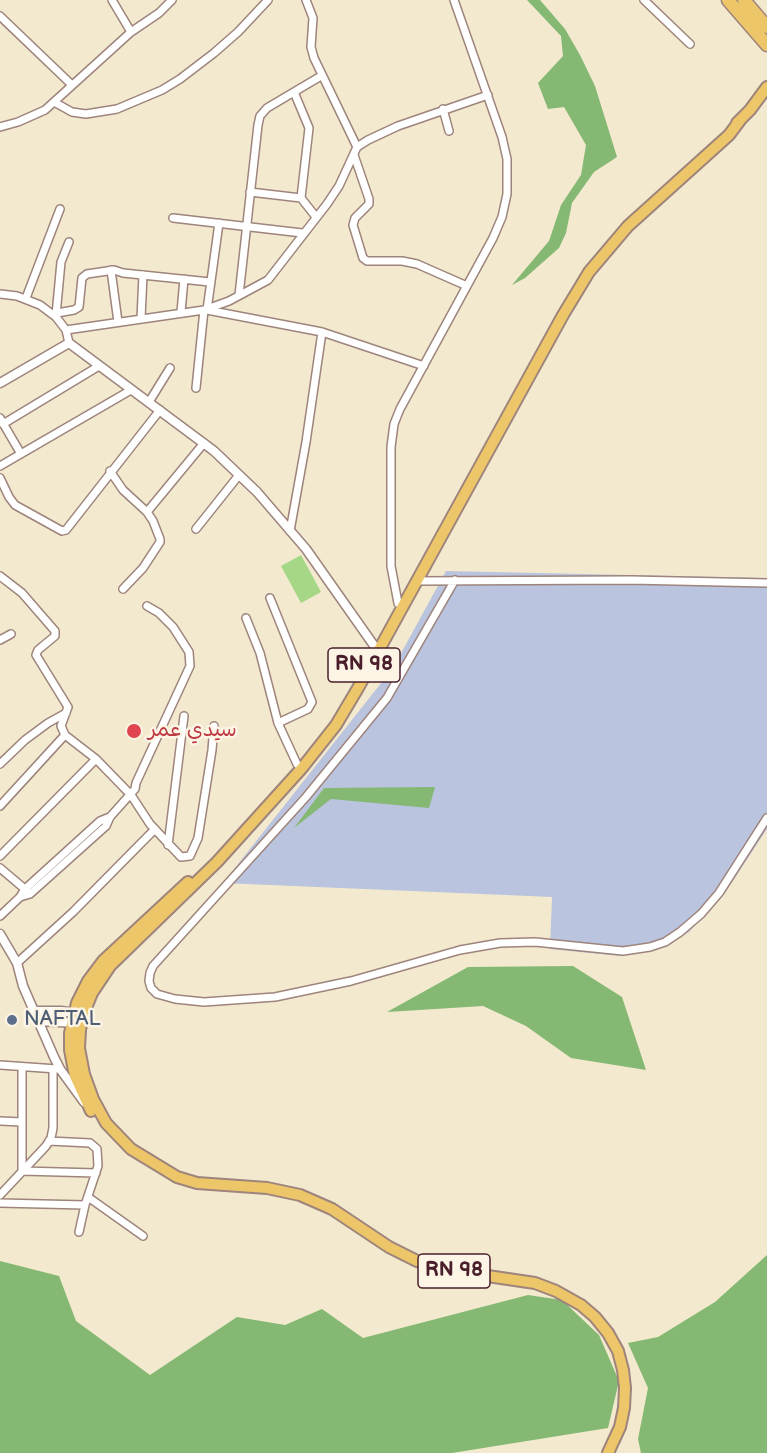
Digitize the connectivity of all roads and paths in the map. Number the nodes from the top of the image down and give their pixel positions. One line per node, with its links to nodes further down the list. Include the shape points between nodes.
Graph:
1 (112, 0): 11 (street)
2 (172, 0): 11 (street)
3 (268, 0): 19 (street, via 214,53 162,90 117,109 86,114 72,112)
4 (306, 0): 14 (street, via 313,18 312,51)
5 (454, 0): 18 (street)
6 (644, 0): 12 (street)
7 (728, 0): 13 (highway)
8 (744, 0): 10 (highway)
9 (0, 16): 15 (street)
10 (767, 27)
11 (131, 32): 15 (street)
12 (690, 44)
13 (767, 45)
14 (321, 76): 17 (street); 25 (street)
15 (72, 85): 19 (street)
16 (767, 87): 20 (main road, RN 98)
17 (294, 92): 27 (street, via 260,116); 28 (street, via 309,128)
18 (488, 95): 21 (street); 40 (street, via 505,148 507,194 498,228)
19 (54, 102): 23 (street, via 37,114)
20 (763, 103): 22 (main road, RN 98)
21 (443, 109): 24 (street); 25 (street, via 390,129)
22 (741, 119): 71 (main road, RN 98, via 729,135 628,226 590,272 562,315); 75 (main road, RN 98, via 636,210 584,269 557,311)
23 (0, 127)
24 (449, 131)
25 (357, 147): 26 (street)
26 (354, 155): 30 (street, via 339,186); 40 (street, via 369,199 353,225 363,258 417,264)
27 (250, 192): 28 (street); 33 (street)
28 (301, 198): 30 (street)
29 (60, 209): 43 (street)
30 (316, 217): 34 (street)
31 (173, 218): 32 (street)
32 (219, 223): 33 (street); 39 (street)
33 (246, 226): 34 (street); 42 (street)
34 (303, 233): 42 (street, via 268,280)
35 (69, 242): 46 (street, via 61,262)
36 (111, 270): 37 (street); 46 (street, via 83,276 79,307); 48 (street)
37 (143, 275): 38 (street); 47 (street)
38 (184, 279): 39 (street); 45 (street)
39 (210, 282): 44 (street)
40 (467, 286): 52 (street)
41 (0, 294): 43 (street)
42 (239, 295): 44 (street)
43 (26, 298): 46 (street)
44 (206, 310): 45 (street); 49 (street); 55 (street)
45 (181, 312): 47 (street)
46 (56, 315): 50 (street)
47 (141, 318): 48 (street)
48 (118, 322): 50 (street)
49 (322, 332): 52 (street); 68 (street)
50 (69, 334): 51 (street); 54 (street)
51 (99, 366): 56 (street); 59 (street)
52 (424, 366): 75 (street, via 397,416 391,440 391,566)
53 (170, 368): 57 (street)
54 (0, 383)
55 (196, 388)
56 (131, 390): 57 (street); 61 (street)
57 (149, 402): 58 (street)
58 (160, 410): 60 (street); 63 (street)
59 (2, 421): 61 (street)
60 (204, 443): 64 (street); 66 (street)
61 (21, 454): 62 (street)
62 (0, 466)
63 (110, 471): 65 (street, via 68,529 62,531 15,505); 66 (street, via 123,490)
64 (239, 475): 67 (street); 68 (street)
65 (0, 478)
66 (147, 512): 73 (street, via 160,542)
67 (196, 529)
68 (290, 531): 79 (street)
69 (0, 576): 83 (street, via 22,593 55,631 55,636 36,655 68,707)
70 (456, 580): 71 (street); 72 (street); 93 (street, via 387,698 306,797 153,966 149,981 157,994 204,1002 283,996 500,943 535,942 623,951 650,947 665,942 701,914)
71 (417, 581): 103 (main road, RN 98, via 325,739 217,862 110,966)
72 (767, 583)
73 (123, 589)
74 (270, 598): 85 (street, via 312,702 308,709)
75 (398, 603): 80 (main road, RN 98)
76 (147, 606): 91 (street, via 173,627 189,652 190,666)
77 (246, 618): 85 (street, via 260,653)
78 (11, 634): 81 (street)
79 (366, 635): 80 (street); 82 (street)
80 (381, 636): 82 (main road, RN 98)
81 (0, 640)
82 (375, 647): 90 (main road, RN 98, via 332,719)
83 (67, 713): 87 (street, via 61,726); 89 (street, via 25,740)
84 (184, 716): 95 (street)
85 (278, 723): 90 (street)
86 (213, 726): 95 (street, via 193,852 185,858)
87 (65, 735): 88 (street); 92 (street)
88 (96, 759): 91 (street); 96 (street)
89 (0, 764)
90 (297, 764): 103 (main road, RN 98, via 212,858 103,961 88,981)
91 (131, 795): 94 (street); 98 (street, via 106,826)
92 (0, 806)
93 (767, 818)
94 (155, 829): 95 (street); 101 (street)
95 (168, 845)
96 (0, 856)
97 (0, 868): 98 (street)
98 (28, 891): 99 (street)
99 (0, 916)
100 (0, 934): 101 (street)
101 (17, 963): 102 (street)
102 (33, 1011): 103 (street); 104 (street)
103 (78, 1018): 104 (street); 108 (main road, RN 98, via 70,1033 71,1059); 114 (main road, RN 98, via 82,1065 101,1115 131,1149)
104 (39, 1022): 107 (street)
105 (0, 1065): 106 (street)
106 (22, 1067): 107 (street); 110 (street)
107 (57, 1069): 108 (street); 111 (street)
108 (90, 1111): 114 (main road, RN 98, via 128,1153 159,1172)
109 (0, 1121): 110 (street)
110 (22, 1122): 112 (street)
111 (50, 1141): 112 (street); 113 (street, via 94,1145 99,1156)
112 (22, 1172): 113 (street); 115 (street)
113 (96, 1173): 116 (street)
114 (177, 1177): 121 (main road, RN 98, via 204,1184 267,1188 300,1195 332,1209 417,1261 447,1270 528,1282 573,1300 602,1325 621,1360 624,1408)
115 (0, 1195)
116 (88, 1197): 118 (street); 120 (street)
117 (0, 1203): 118 (street)
118 (85, 1205): 119 (street)
119 (79, 1232)
120 (143, 1236)
121 (608, 1453)

